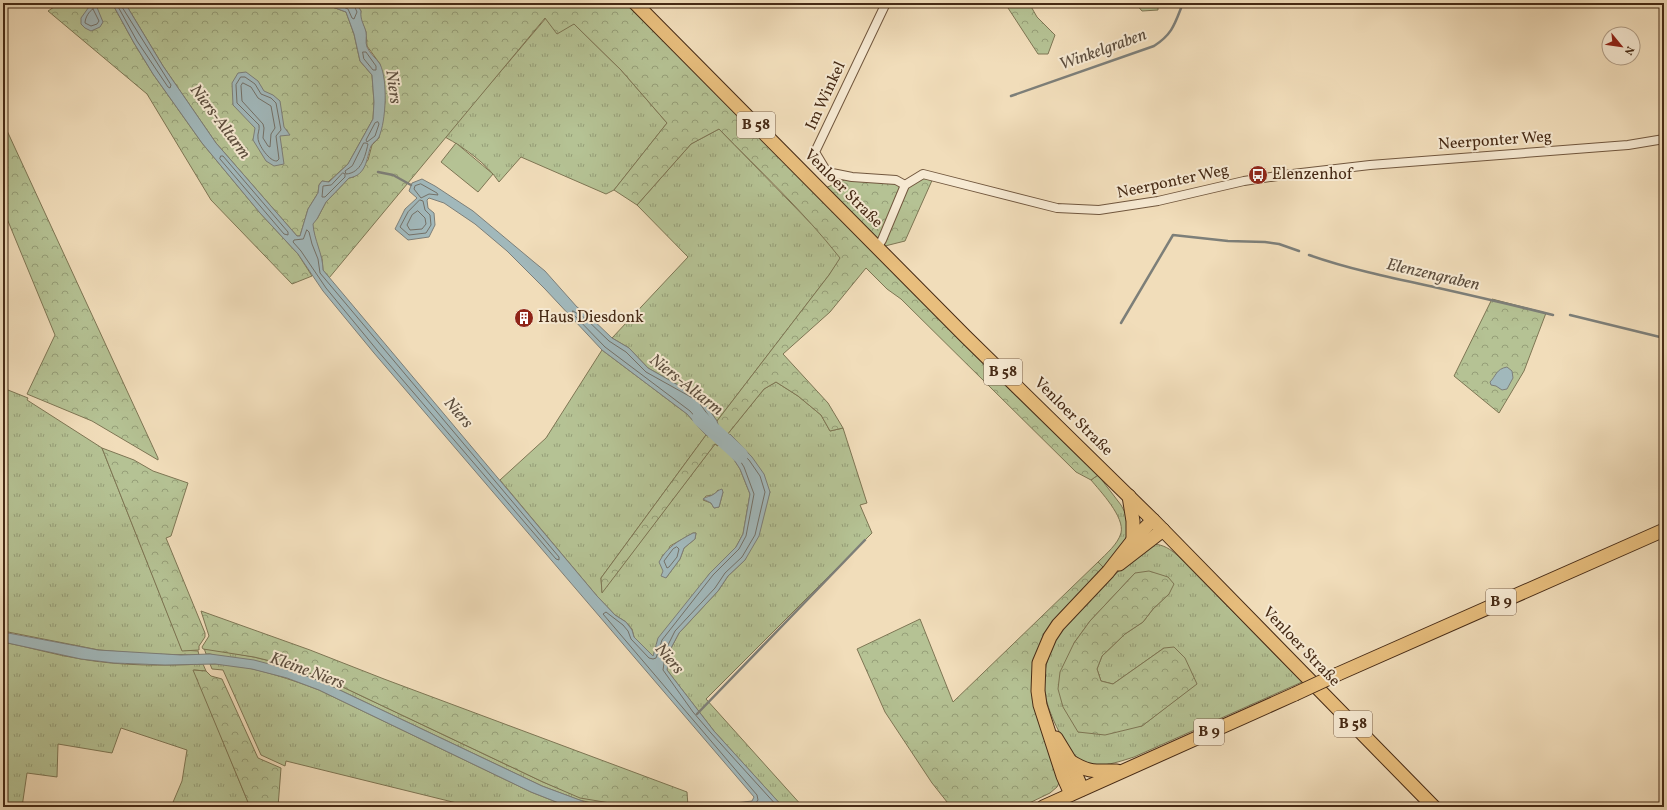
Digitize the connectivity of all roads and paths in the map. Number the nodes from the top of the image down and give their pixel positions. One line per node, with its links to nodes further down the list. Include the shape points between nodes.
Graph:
1 (635, 3): 5 (main road, Venloer Straße / B 58)
2 (886, 3): 4 (street, Im Winkel, via 816,152 827,172 852,177 896,180)
3 (1664, 139): 4 (street, Neerponter Weg, via 1628,145 1284,174 1158,201 1100,210 1058,208 923,174)
4 (905, 185): 5 (street)
5 (878, 248): 6 (main road, Venloer Straße / B 58)
6 (1129, 496): 7 (main road, Venloer Straße / B 58); 10 (main road)
7 (1153, 520): 8 (main road, Venloer Straße / B 58); 10 (main road)
8 (1163, 530): 11 (main road); 17 (main road, Venloer Straße / B 58)
9 (1664, 530): 14 (main road, B 9, bridge)
10 (1133, 540): 11 (main road)
11 (1108, 572): 12 (main road, via 1058,625 1044,650 1039,663 1038,691)
12 (1044, 718): 13 (main road); 15 (main road, via 1063,776)
13 (1070, 761): 14 (main road, via 1091,772); 15 (main road)
14 (1123, 771): 15 (main road, B 9)
15 (1077, 792): 16 (main road, B 9)
16 (1043, 807)
17 (1434, 807)

